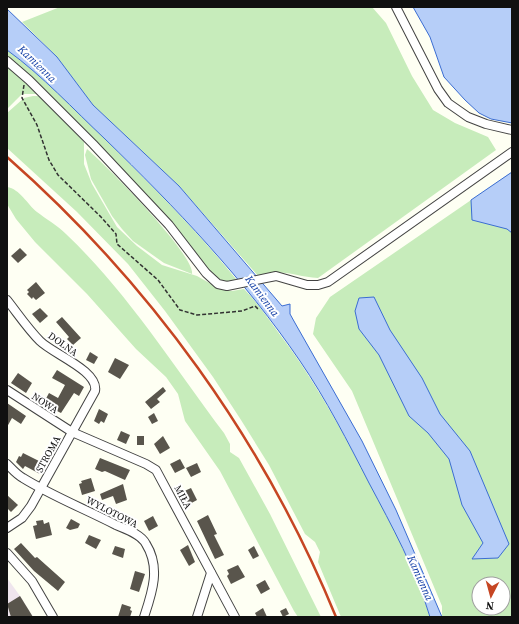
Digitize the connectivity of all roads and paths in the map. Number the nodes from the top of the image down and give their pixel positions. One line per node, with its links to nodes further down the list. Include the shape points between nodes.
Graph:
1 (396, 7): 4 (street, via 438,89 448,103 468,117)
2 (7, 61): 3 (street)
3 (28, 80): 5 (street, via 169,224 206,273 218,284 227,286 276,276 306,285 328,282); 7 (path, via 22,87 22,98 37,125 58,175 72,186 116,234 117,244 158,280 180,310 197,315 242,311 255,306)
4 (512, 130)
5 (512, 152)
6 (7, 300): 8 (street, DOLNA, via 41,342 90,375)
7 (258, 308)
8 (95, 382): 10 (street, STROMA, via 95,391)
9 (7, 390): 10 (street, NOWA)
10 (72, 432): 12 (street, STROMA); 15 (street, MIŁA, via 156,470)
11 (7, 464): 12 (street, WYLOTOWA, via 21,478)
12 (41, 488): 13 (street, STROMA, via 27,514); 17 (street, WYLOTOWA, via 136,535 146,544 155,578)
13 (7, 528)
14 (7, 553): 16 (street, via 32,581)
15 (211, 573): 18 (street); 19 (street, MIŁA)
16 (53, 617)
17 (144, 617)
18 (197, 617)
19 (235, 617)

